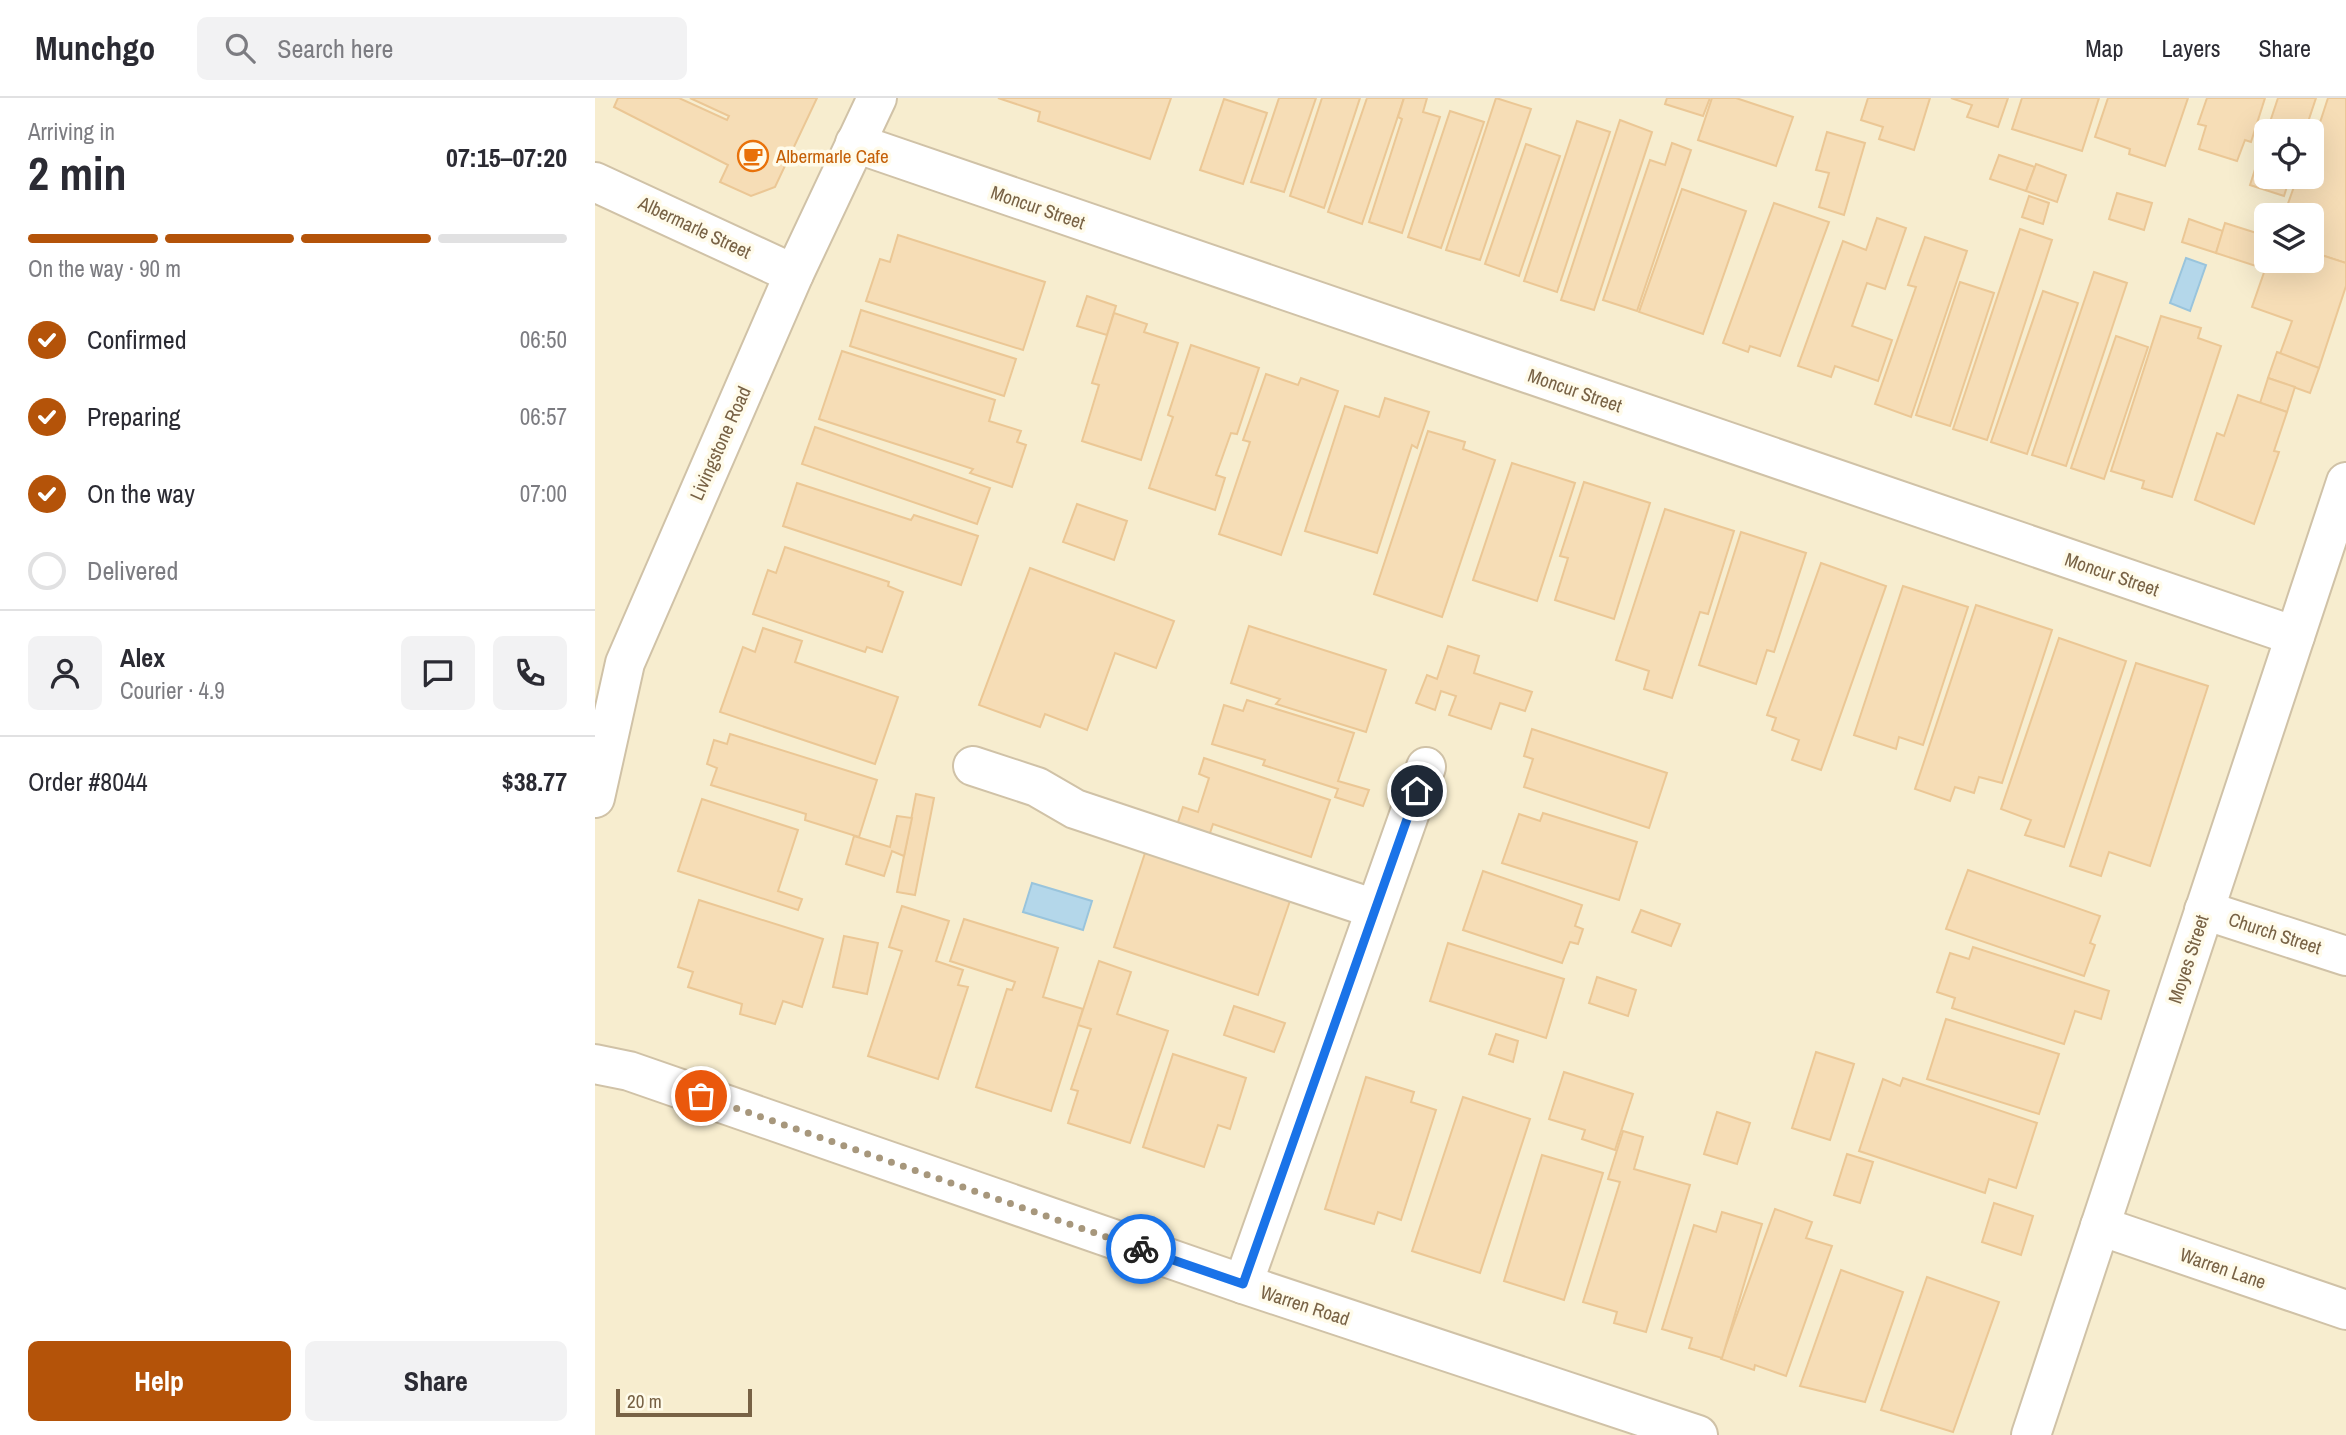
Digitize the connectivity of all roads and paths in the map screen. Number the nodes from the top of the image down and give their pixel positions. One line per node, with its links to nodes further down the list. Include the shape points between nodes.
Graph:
1 (877, 98): 2 (street, Livingstone Road)
2 (855, 143): 4 (street, Livingstone Road); 6 (street, Moncur Street)
3 (595, 182): 4 (street, Albermarle Street)
4 (794, 274): 9 (street, Livingstone Road, via 625,663)
5 (2346, 482): 6 (street, Moyes Street)
6 (2295, 636): 11 (street, Moyes Street)
7 (973, 766): 10 (street, via 1037,787 1075,809)
8 (1426, 768): 10 (street)
9 (595, 798)
10 (1375, 909): 15 (street)
11 (2204, 910): 12 (street, Church Street); 14 (street, Moyes Street)
12 (2346, 956)
13 (595, 1064): 15 (street, Warren Road, via 629,1070)
14 (2100, 1226): 16 (street, Warren Lane); 18 (street, Moyes Street)
15 (1243, 1284): 17 (street, Warren Road)
16 (2346, 1310)
17 (1698, 1435)
18 (2031, 1435)

